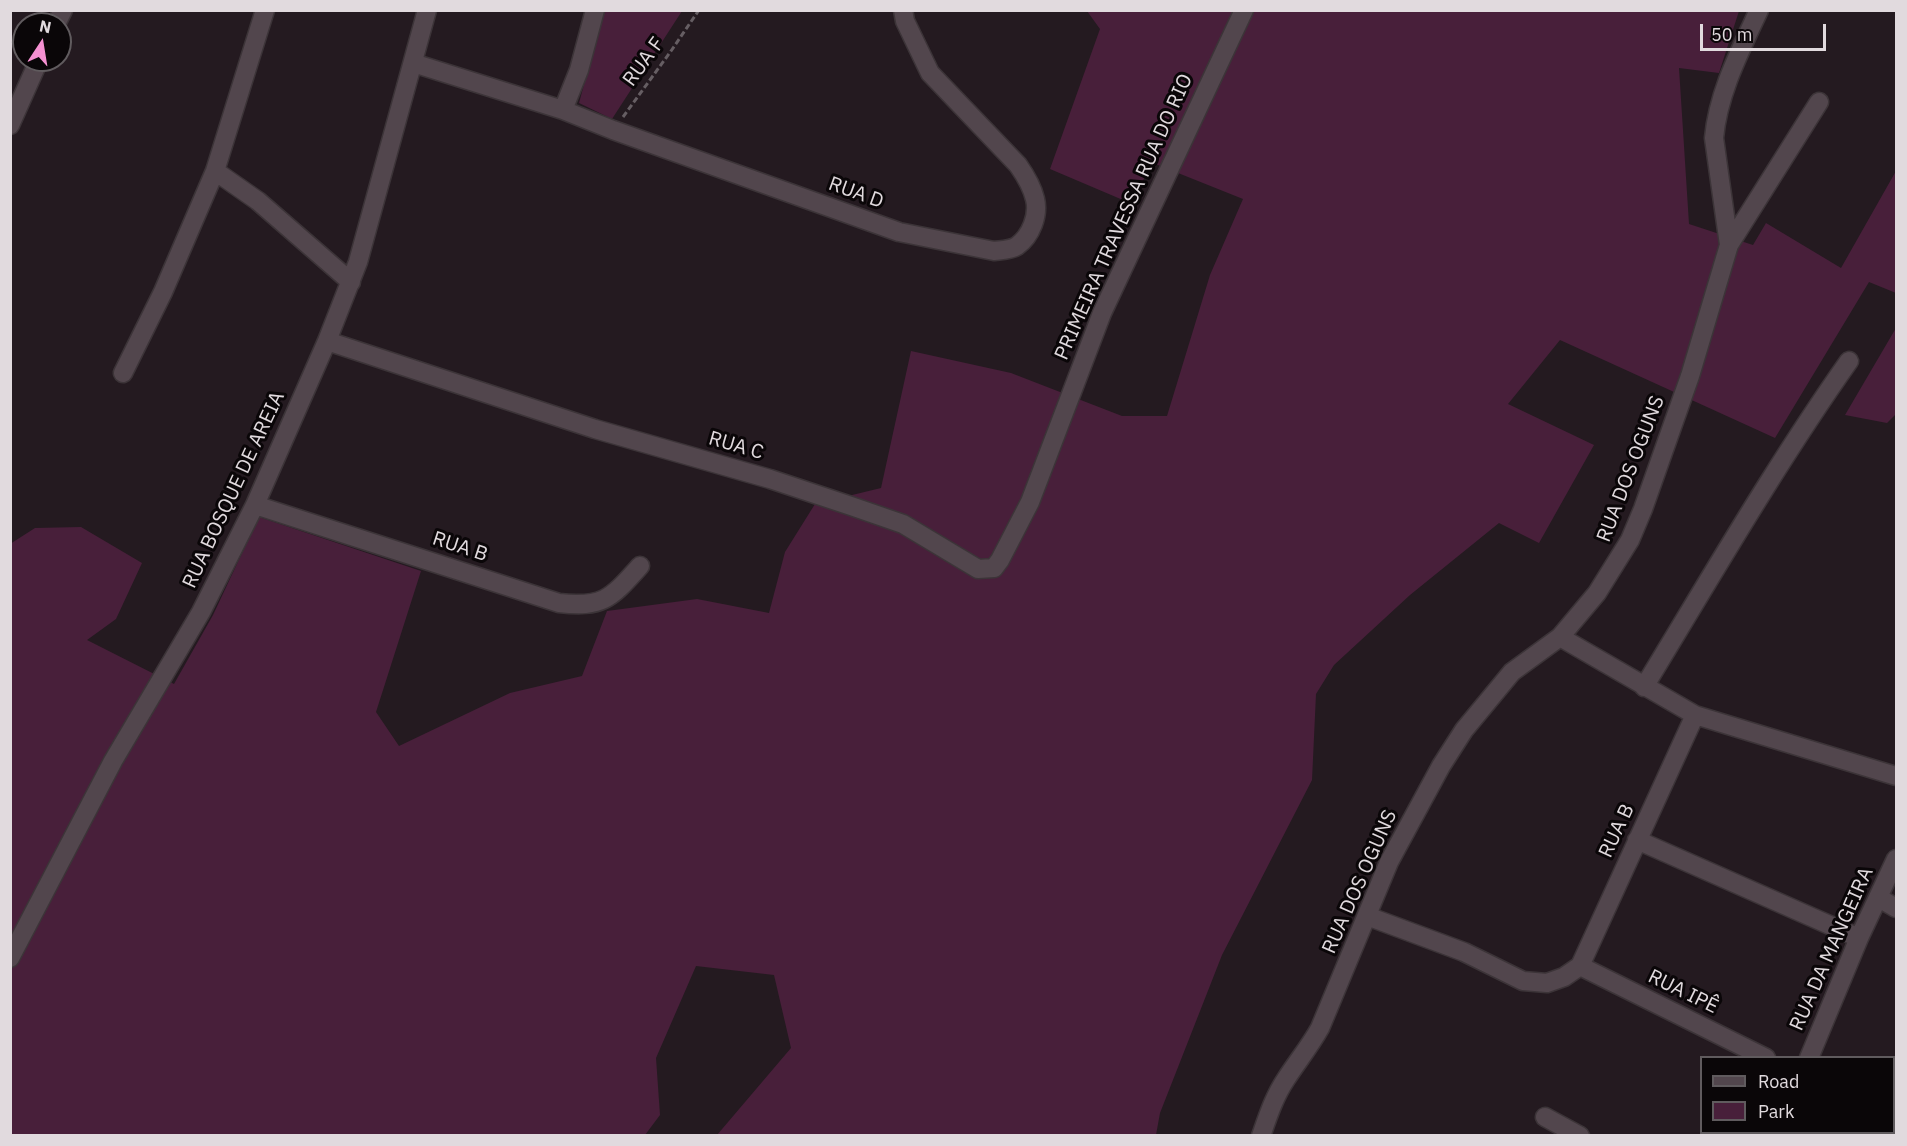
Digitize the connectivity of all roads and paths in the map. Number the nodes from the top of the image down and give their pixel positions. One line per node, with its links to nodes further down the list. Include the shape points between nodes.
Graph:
1 (265, 10): 14 (street)
2 (427, 10): 8 (street, RUA BOSQUE DE AREIA)
3 (595, 10): 11 (street, via 579,70)
4 (699, 10): 13 (path, RUA F)
5 (903, 10): 13 (street, RUA D, via 930,73 1027,178 1036,214 1017,246 994,251 899,232)
6 (1244, 10): 20 (street, PRIMEIRA TRAVESSA RUA DO RIO, via 1102,314)
7 (1759, 10): 15 (street, RUA DOS OGUNS, via 1724,93 1714,138)
8 (413, 63): 11 (street, RUA D); 16 (street, RUA BOSQUE DE AREIA)
9 (34, 72): 12 (street)
10 (1819, 102): 15 (street)
11 (563, 110): 13 (street, RUA D)
12 (10, 125)
13 (613, 130)
14 (215, 171): 16 (street, via 266,207); 19 (street)
15 (1729, 245): 23 (street, RUA DOS OGUNS, via 1690,376 1630,540 1597,593)
16 (351, 282): 17 (street, RUA BOSQUE DE AREIA)
17 (327, 341): 20 (street, RUA C, via 903,524 984,569 994,568 1000,560 1030,502); 21 (street, RUA BOSQUE DE AREIA)
18 (1849, 361): 24 (street, via 1813,411)
19 (123, 373)
20 (1050, 444)
21 (255, 505): 22 (street, RUA B, via 559,603 602,601); 33 (street, RUA BOSQUE DE AREIA, via 201,612 113,761)
22 (640, 566)
23 (1560, 637): 24 (street); 31 (street, RUA DOS OGUNS, via 1512,672 1464,730 1389,862)
24 (1644, 687): 25 (street)
25 (1695, 715): 26 (street); 27 (street, RUA B)
26 (1896, 776)
27 (1637, 840): 32 (street); 34 (street, RUA B)
28 (1896, 859): 29 (street, RUA DA MANGEIRA)
29 (1880, 898): 30 (street); 32 (street, RUA DA MANGEIRA)
30 (1896, 908)
31 (1367, 916): 34 (street, via 1464,952 1523,981 1547,983); 38 (street, RUA DOS OGUNS, via 1320,1028 1285,1080)
32 (1859, 938): 36 (street, RUA DA MANGEIRA)
33 (10, 958)
34 (1580, 966): 35 (street, RUA IPÊ)
35 (1762, 1056)
36 (1810, 1056)
37 (1545, 1117): 39 (street)
38 (1261, 1136)
39 (1580, 1136)

